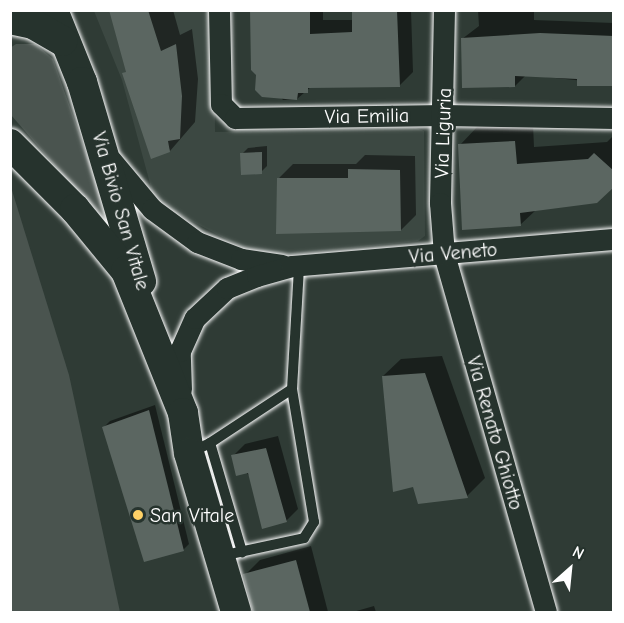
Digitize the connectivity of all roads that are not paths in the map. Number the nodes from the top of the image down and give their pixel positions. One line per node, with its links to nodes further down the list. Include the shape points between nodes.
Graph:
1 (53, 10): 5 (main road, Via Bivio San Vitale)
2 (219, 10): 6 (street, Via Emilia, via 221,104 235,118)
3 (444, 10): 6 (street, Via Liguria)
4 (10, 19): 5 (main road, via 33,24)
5 (63, 41): 9 (main road, Via Bivio San Vitale, via 82,82)
6 (444, 115): 7 (street, Via Emilia); 11 (street, Via Liguria, via 440,203)
7 (614, 118)
8 (10, 144): 13 (main road, Via Bivio San Vitale, via 75,209 126,271)
9 (102, 147): 12 (street, Via Veneto, via 152,208 197,242 241,259); 13 (main road, Via Bivio San Vitale)
10 (614, 239): 11 (street, Via Veneto)
11 (444, 254): 12 (street, Via Veneto); 19 (street, Via Renato Ghiotto)
12 (295, 266): 14 (lane); 15 (street, Via Veneto, via 226,288 195,318 180,351)
13 (171, 385): 15 (main road, Via Bivio San Vitale)
14 (292, 389): 16 (lane); 17 (lane, via 314,522 304,538)
15 (183, 413): 16 (main road, Via Bivio San Vitale)
16 (199, 448): 17 (main road, Via Bivio San Vitale)
17 (231, 554): 18 (main road, Via Bivio San Vitale)
18 (236, 612)
19 (546, 612)

